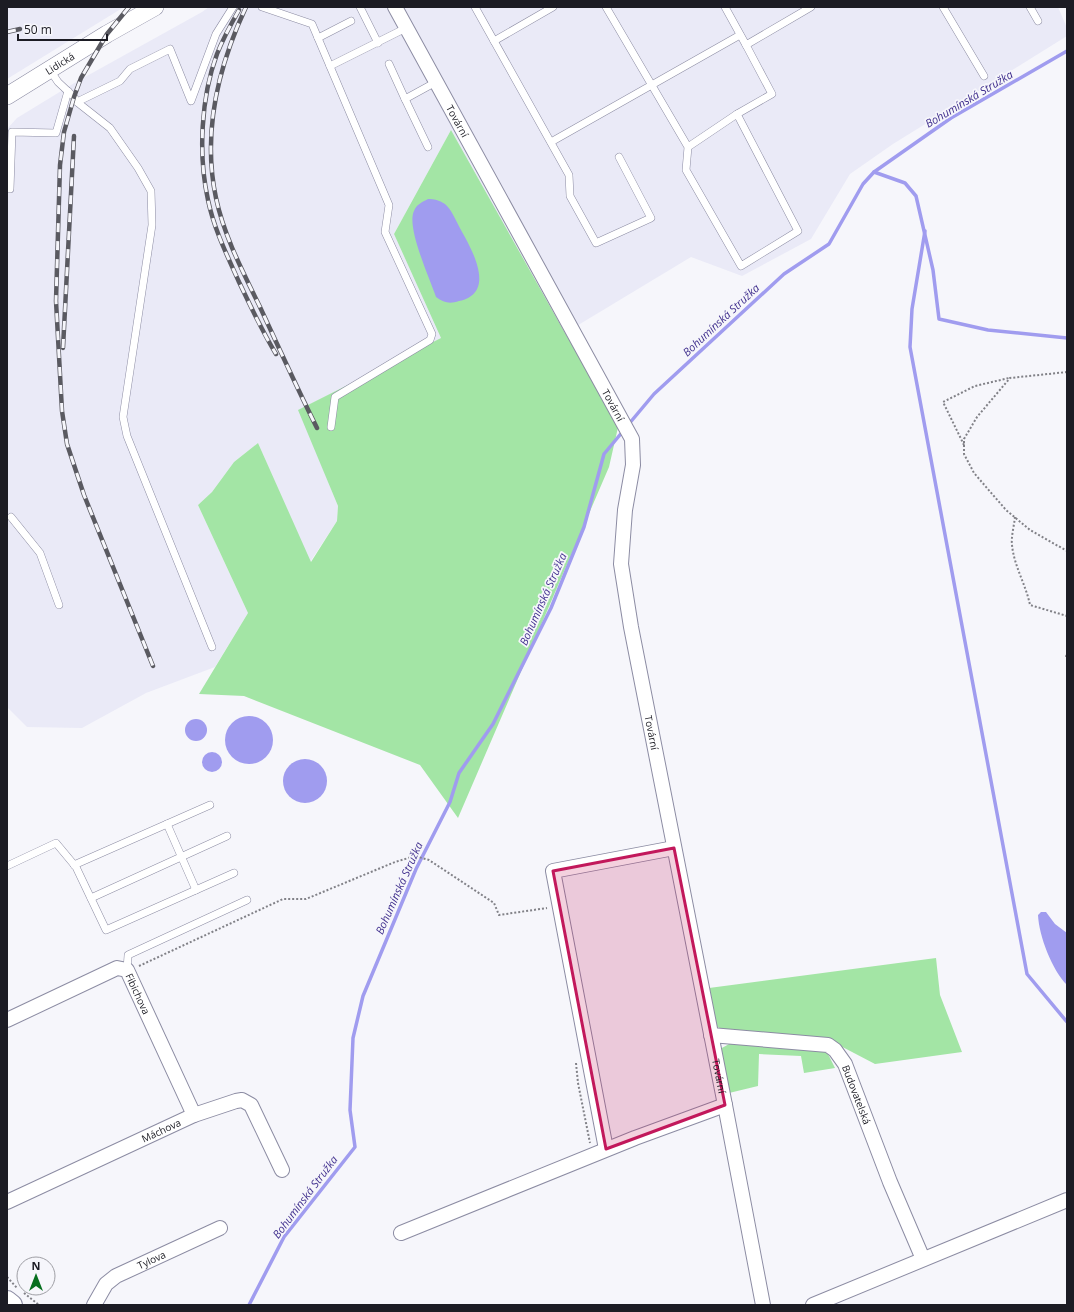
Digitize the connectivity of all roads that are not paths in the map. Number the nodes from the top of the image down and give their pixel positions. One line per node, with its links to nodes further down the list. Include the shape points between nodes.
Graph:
1 (155, 7): 23 (street, Lidická)
2 (233, 7): 30 (lane, via 216,34 191,101 170,49 130,69 120,81)
3 (262, 7): 17 (lane, via 312,24)
4 (360, 7): 19 (lane)
5 (395, 7): 15 (street, Tovární)
6 (475, 7): 18 (lane)
7 (553, 7): 18 (lane)
8 (606, 7): 26 (lane)
9 (724, 7): 16 (lane)
10 (811, 7): 20 (lane)
11 (943, 7): 24 (lane)
12 (1030, 7): 14 (lane)
13 (351, 21): 17 (lane)
14 (1038, 21)
15 (406, 28): 19 (lane); 25 (street, Tovární)
16 (740, 35): 20 (lane); 26 (lane)
17 (318, 38): 22 (lane)
18 (494, 41): 32 (lane)
19 (378, 43): 22 (lane)
20 (746, 45): 31 (lane, via 772,94)
21 (389, 64): 29 (lane)
22 (330, 66): 37 (lane, via 389,204 385,232 432,334 430,340 335,397)
23 (50, 70): 27 (lane); 28 (street, Lidická)
24 (984, 76)
25 (436, 82): 29 (lane); 44 (street, Tovární, via 632,439 633,465 625,510 621,564)
26 (652, 84): 32 (lane); 34 (lane)
27 (68, 91): 30 (lane); 36 (lane, via 56,133 12,132)
28 (7, 96)
29 (405, 99): 33 (lane)
30 (77, 102): 40 (lane, via 110,128 151,192 152,225 124,417 127,436)
31 (737, 114): 34 (lane); 34 (lane, via 798,231 741,266 686,170)
32 (550, 142): 35 (lane, via 569,175 570,196 596,243 650,218)
33 (428, 147)
34 (688, 147)
35 (619, 157)
36 (10, 190)
37 (331, 427)
38 (11, 517): 39 (lane, via 40,553)
39 (59, 605)
40 (212, 647)
41 (210, 805): 42 (lane)
42 (167, 824): 45 (lane); 46 (lane)
43 (227, 836): 45 (lane)
44 (674, 848): 54 (street, Tovární); 57 (street, via 553,871)
45 (182, 856): 49 (lane); 50 (lane)
46 (74, 865): 47 (lane, via 56,844); 50 (lane)
47 (7, 866)
48 (234, 873): 49 (lane)
49 (196, 890): 50 (lane, via 106,930)
50 (91, 898)
51 (247, 900): 52 (lane, via 128,955)
52 (127, 970): 53 (street, Fibichova, via 117,968); 56 (street, Fibichova)
53 (7, 1020)
54 (711, 1035): 55 (street, Tovární); 63 (street, Budovatelská, via 828,1045 835,1050 845,1064 890,1182)
55 (726, 1105): 57 (street); 67 (street, Tovární)
56 (194, 1115): 58 (street, Máchova, via 236,1101 247,1101); 60 (street, Máchova)
57 (606, 1149): 62 (street)
58 (282, 1170)
59 (1067, 1200): 63 (street)
60 (7, 1202)
61 (220, 1228): 66 (street, Tylova, via 116,1276 104,1288)
62 (402, 1233)
63 (923, 1259): 68 (street)
64 (7, 1301): 65 (main road)
65 (12, 1305)
66 (94, 1305)
67 (763, 1305)
68 (813, 1305)

